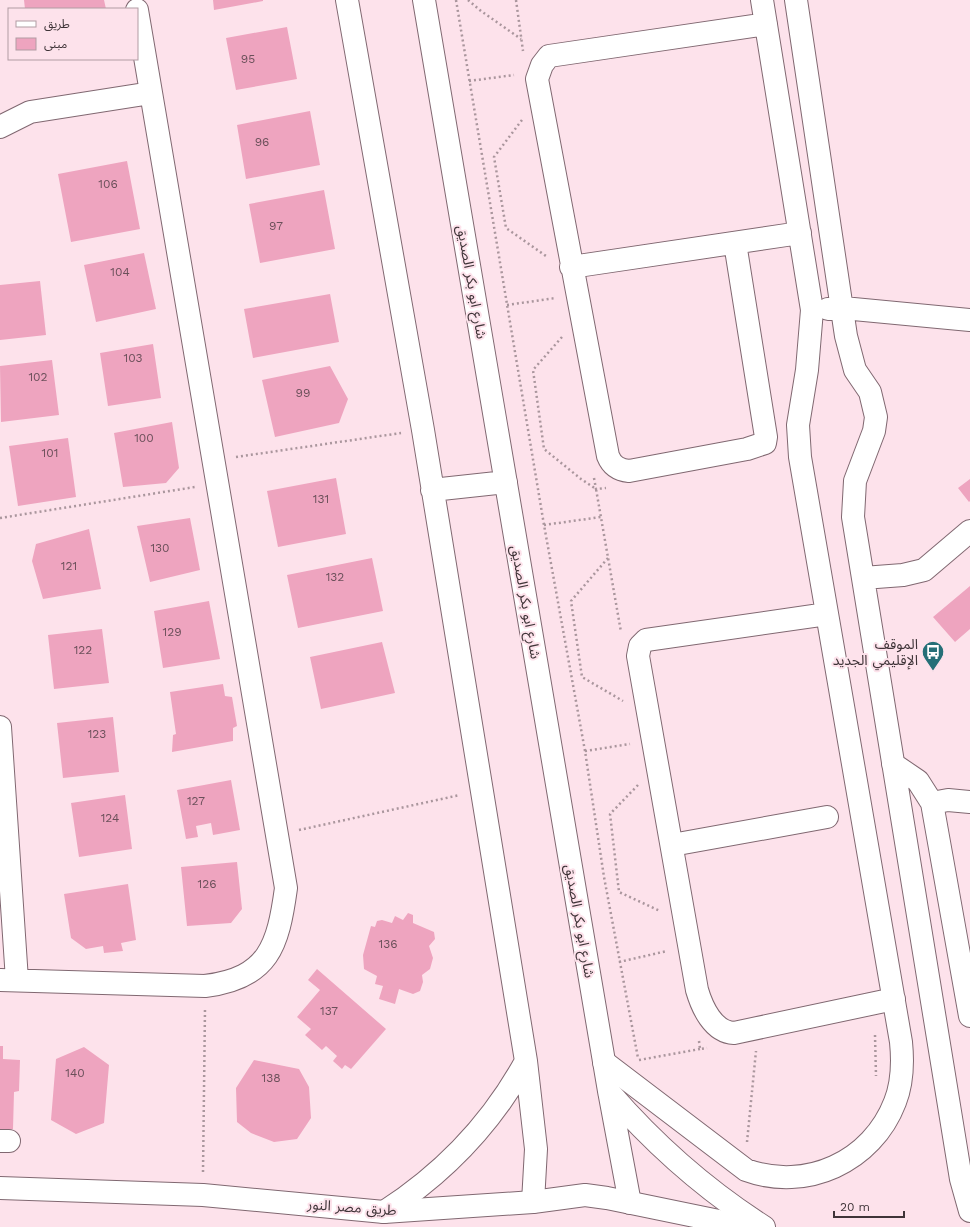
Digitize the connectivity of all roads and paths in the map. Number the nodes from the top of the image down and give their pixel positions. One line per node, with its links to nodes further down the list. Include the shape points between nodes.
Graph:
1 (347, 0): 25 (main road)
2 (424, 0): 27 (main road, شارع ابو بكر الصديق)
3 (456, 0): 11 (path)
4 (468, 0): 9 (path)
5 (762, 0): 8 (main road)
6 (796, 0): 21 (main road)
7 (138, 16): 12 (main road)
8 (766, 24): 15 (main road); 18 (main road, via 554,55 545,60 537,79)
9 (521, 39)
10 (520, 74): 11 (path)
11 (469, 81): 20 (path)
12 (151, 92): 14 (main road, via 30,112); 26 (main road)
13 (522, 120): 17 (path, via 494,157 506,228)
14 (0, 127)
15 (800, 233): 16 (main road); 22 (main road)
16 (735, 243): 18 (main road); 18 (main road, via 765,443 747,449 629,471 617,468 608,456)
17 (549, 258)
18 (571, 267)
19 (562, 297): 20 (path)
20 (507, 305): 33 (path)
21 (843, 308): 22 (main road); 23 (main road); 36 (main road, via 850,355 855,370 870,392 876,417 874,431 855,481 853,499 852,517)
22 (812, 310): 37 (main road, via 798,435)
23 (970, 320)
24 (563, 336): 29 (path, via 533,370 544,449 581,480)
25 (423, 430): 26 (path); 30 (main road)
26 (213, 460): 28 (main road)
27 (506, 482): 30 (main road); 63 (main road, شارع ابو بكر الصديق)
28 (217, 484): 32 (path); 48 (main road)
29 (596, 489)
30 (432, 490): 44 (main road)
31 (601, 517): 33 (path)
32 (0, 518)
33 (544, 525): 41 (path)
34 (970, 531): 36 (main road, via 924,570 903,575)
35 (608, 558): 38 (path, via 571,600 572,608 582,677)
36 (863, 578): 42 (main road)
37 (827, 614): 49 (main road, via 646,640 640,646 638,656); 56 (main road)
38 (628, 704)
39 (0, 727): 54 (main road)
40 (633, 744): 41 (path)
41 (585, 751): 52 (path)
42 (893, 764): 45 (main road, via 918,781); 72 (main road, via 962,1179)
43 (641, 782): 50 (path, via 610,814 618,892)
44 (480, 790): 48 (path); 62 (main road)
45 (932, 802): 46 (main road); 53 (main road)
46 (970, 802)
47 (827, 818): 49 (main road)
48 (277, 834): 55 (main road, via 286,888 276,940 264,959 247,974 227,983)
49 (672, 845): 56 (main road, via 697,990 703,1008 722,1030 734,1033)
50 (666, 914)
51 (672, 950): 52 (path)
52 (619, 962): 61 (path)
53 (966, 962): 57 (main road)
54 (9, 980): 55 (main road)
55 (205, 986): 69 (path)
56 (894, 999): 63 (main road, via 903,1062 896,1101 887,1120 876,1136 856,1154 827,1171 808,1176 773,1178 746,1170)
57 (970, 1016)
58 (874, 1032): 65 (path)
59 (757, 1048): 67 (path)
60 (700, 1049): 61 (path)
61 (639, 1060): 64 (path)
62 (526, 1061): 70 (main road, via 536,1149); 73 (main road, via 513,1085 467,1144 412,1194)
63 (604, 1062): 66 (main road, شارع ابو بكر الصديق)
64 (642, 1066)
65 (877, 1081)
66 (609, 1091): 71 (main road, شارع ابو بكر الصديق); 75 (main road, via 632,1119 684,1169)
67 (747, 1147)
68 (0, 1188): 69 (main road, طريق مصر النور)
69 (203, 1195): 73 (main road, طريق مصر النور)
70 (533, 1202): 71 (main road, طريق مصر النور, via 585,1195); 73 (main road, طريق مصر النور)
71 (630, 1203): 74 (main road, طريق مصر النور)
72 (970, 1211)
73 (384, 1212)
74 (748, 1227)
75 (764, 1227)

